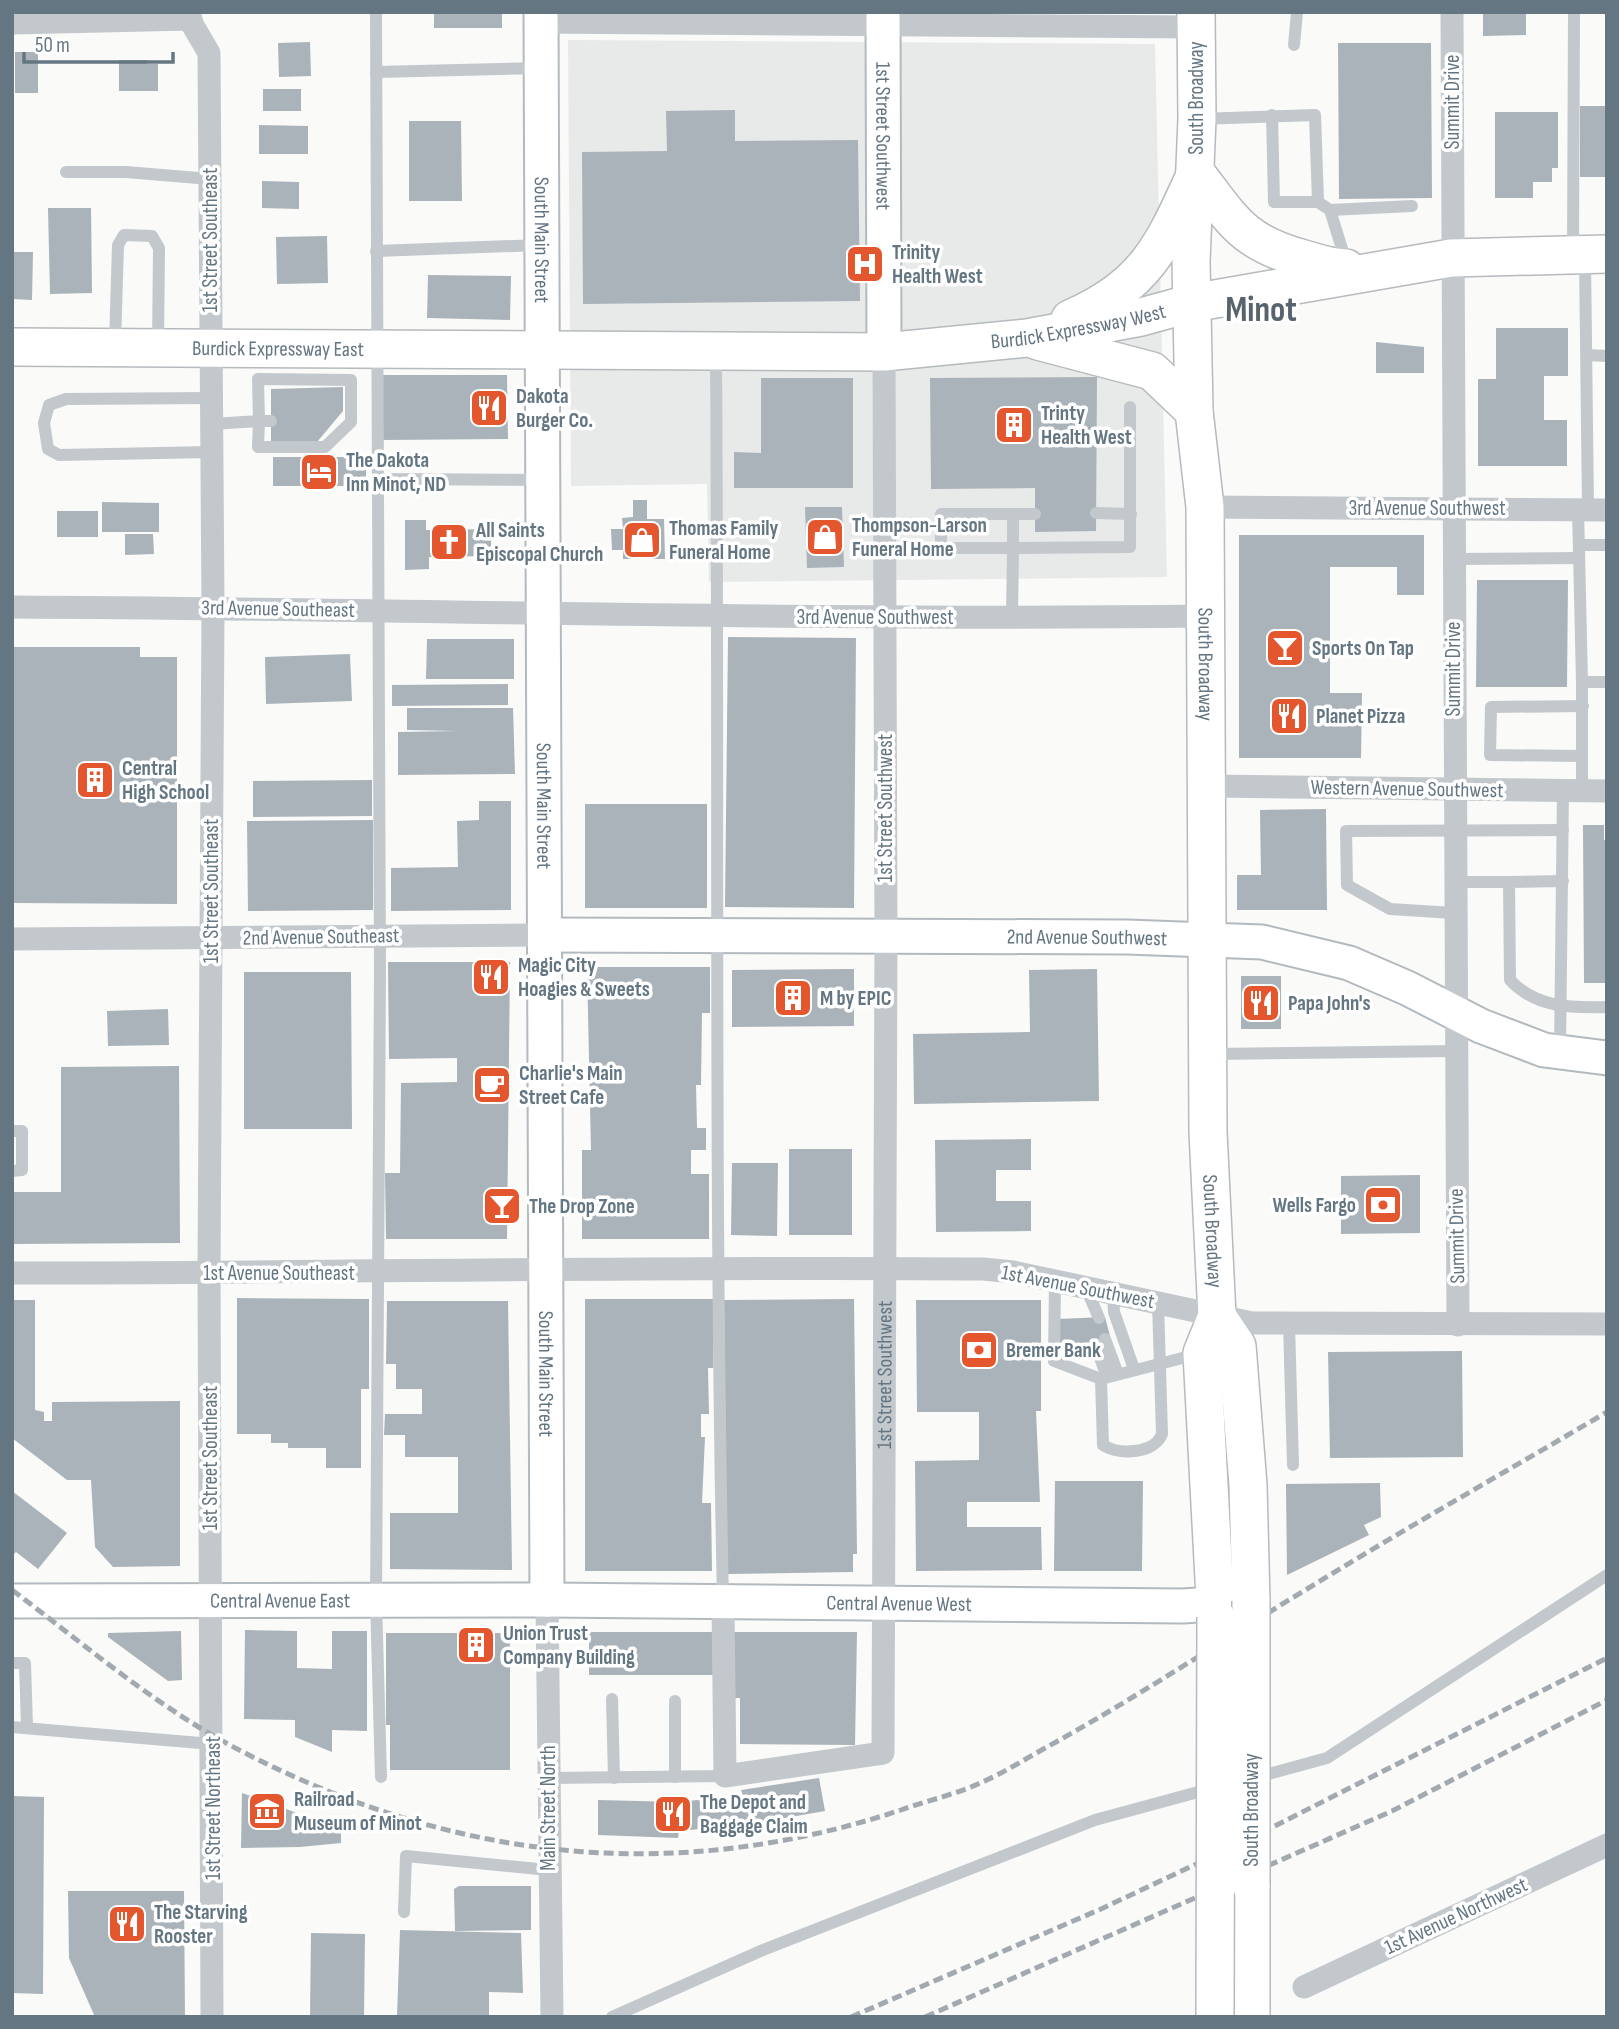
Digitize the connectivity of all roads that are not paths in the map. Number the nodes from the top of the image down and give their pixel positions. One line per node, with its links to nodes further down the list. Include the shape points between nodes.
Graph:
1 (376, 12): 12 (lane)
2 (1297, 12): 10 (lane)
3 (1452, 12): 24 (street, Summit Drive)
4 (1574, 12): 23 (lane)
5 (188, 16): 9 (street); 17 (street, 1st Street Southeast, via 209,53)
6 (541, 17): 7 (street); 11 (street, South Main Street)
7 (883, 18): 8 (street); 34 (street, 1st Street Southwest)
8 (1196, 20): 14 (main road, South Broadway)
9 (12, 23)
10 (1294, 45)
11 (541, 68): 12 (lane); 21 (street, South Main Street)
12 (376, 72): 22 (lane)
13 (1272, 115): 14 (lane); 18 (lane, via 1315,115); 18 (lane, via 1274,202)
14 (1197, 119): 16 (main road, South Broadway)
15 (66, 172): 17 (lane)
16 (1196, 173): 25 (main road, via 1243,233 1260,244); 26 (main road, South Broadway); 27 (main road, via 1168,235 1140,275 1118,293)
17 (210, 179): 31 (street, 1st Street Southeast)
18 (1318, 202): 20 (lane)
19 (1412, 206): 20 (lane)
20 (1330, 210): 25 (lane)
21 (543, 245): 22 (lane); 32 (street, South Main Street)
22 (376, 251): 37 (lane)
23 (1588, 254): 24 (main road, Burdick Expressway West); 35 (lane)
24 (1451, 258): 25 (main road, Burdick Expressway West); 50 (street, Summit Drive)
25 (1361, 269): 26 (main road, Burdick Expressway West)
26 (1192, 303): 27 (main road, Burdick Expressway West); 41 (main road, South Broadway)
27 (1027, 338): 34 (main road, Burdick Expressway West); 41 (main road, via 1153,371)
28 (12, 348): 29 (main road, Burdick Expressway East)
29 (115, 348): 30 (main road, Burdick Expressway East); 30 (lane, via 118,244 124,235 152,236 159,248)
30 (158, 348): 31 (main road, Burdick Expressway East)
31 (210, 348): 38 (main road, Burdick Expressway East); 39 (street, 1st Street Southeast)
32 (544, 349): 33 (main road, Burdick Expressway West); 37 (main road, Burdick Expressway East); 48 (street, South Main Street)
33 (716, 351): 34 (main road, Burdick Expressway West); 67 (lane)
34 (884, 352): 65 (street, 1st Street Southwest)
35 (1587, 355): 36 (lane); 51 (lane)
36 (1607, 356)
37 (356, 360): 38 (main road, Burdick Expressway East); 44 (lane); 47 (lane)
38 (272, 363): 42 (lane, via 258,379)
39 (211, 398): 45 (street, 1st Street Southeast); 46 (lane, via 66,399 49,405 44,423 48,449 59,455)
40 (1130, 407): 55 (lane)
41 (1194, 411): 49 (main road, South Broadway)
42 (265, 421): 44 (lane, via 258,447 325,447); 45 (lane)
43 (334, 422): 44 (lane)
44 (351, 422)
45 (211, 424): 46 (street, 1st Street Southeast)
46 (211, 452): 61 (street, 1st Street Southeast)
47 (378, 479): 48 (lane); 62 (lane)
48 (544, 480): 63 (street, South Main Street)
49 (1205, 507): 50 (street, 3rd Avenue Southwest); 64 (main road, South Broadway)
50 (1453, 508): 51 (street, 3rd Avenue Southwest); 59 (street, Summit Drive)
51 (1591, 509): 58 (lane)
52 (1096, 513): 55 (lane)
53 (1013, 514): 54 (lane); 57 (lane); 57 (lane, via 940,514 941,548)
54 (1035, 514)
55 (1131, 514): 57 (lane, via 1130,547)
56 (1607, 545): 58 (lane)
57 (1013, 548): 66 (lane)
58 (1579, 552): 59 (lane); 69 (lane)
59 (1453, 559): 73 (street, Summit Drive)
60 (12, 607): 61 (street, 3rd Avenue Southeast)
61 (213, 608): 62 (street, 3rd Avenue Southeast); 86 (street, 1st Street Southeast)
62 (380, 610): 63 (street, 3rd Avenue Southeast); 83 (lane)
63 (545, 615): 67 (street, 3rd Avenue Southwest); 82 (street, South Main Street)
64 (1206, 616): 66 (street, 3rd Avenue Southwest); 72 (main road, South Broadway)
65 (884, 617): 66 (street, 3rd Avenue Southwest); 67 (street, 3rd Avenue Southwest); 85 (street, 1st Street Southwest)
66 (1013, 617)
67 (719, 618): 84 (lane)
68 (1607, 681): 69 (lane)
69 (1582, 682): 70 (lane)
70 (1583, 706): 71 (lane); 71 (lane, via 1491,707 1490,754)
71 (1582, 756): 74 (lane)
72 (1208, 786): 73 (street, Western Avenue Southwest); 88 (main road, South Broadway)
73 (1453, 789): 74 (street, Western Avenue Southwest); 76 (street, Summit Drive)
74 (1572, 791): 75 (street, Western Avenue Southwest); 77 (lane)
75 (1607, 791)
76 (1453, 830): 77 (lane); 79 (street, Summit Drive); 81 (lane, via 1346,831 1347,885 1390,909)
77 (1563, 830): 78 (lane)
78 (1563, 881): 80 (lane); 90 (lane)
79 (1454, 882): 80 (lane); 81 (street, Summit Drive)
80 (1509, 882): 90 (lane, via 1510,980 1522,993)
81 (1454, 913): 91 (street, Summit Drive)
82 (545, 935): 83 (street, 2nd Avenue Southeast); 84 (street, 2nd Avenue Southwest); 100 (street, South Main Street)
83 (379, 936): 86 (street, 2nd Avenue Southeast); 101 (lane)
84 (719, 937): 85 (street, 2nd Avenue Southwest); 98 (lane)
85 (886, 937): 88 (street, 2nd Avenue Southwest); 99 (street, 1st Street Southwest)
86 (210, 938): 87 (street, 2nd Avenue Southeast); 103 (street, 1st Street Southeast)
87 (12, 939)
88 (1207, 940): 91 (street, 2nd Avenue Southwest, via 1262,942 1349,963); 94 (main road, South Broadway)
89 (1607, 1007): 90 (lane)
90 (1562, 1008): 93 (lane)
91 (1455, 1013): 92 (street, Summit Drive); 93 (street, 2nd Avenue Southwest)
92 (1455, 1051): 94 (lane); 112 (street, Summit Drive)
93 (1559, 1053): 95 (street, 2nd Avenue Southwest)
94 (1207, 1054): 108 (main road, South Broadway)
95 (1607, 1058)
96 (12, 1131): 97 (lane, via 22,1131 22,1170)
97 (12, 1171)
98 (716, 1266): 99 (street, 1st Avenue Southwest); 100 (street, 1st Avenue Southwest); 126 (lane)
99 (885, 1268): 104 (street, 1st Avenue Southwest, via 993,1270); 125 (street, 1st Street Southwest)
100 (546, 1271): 101 (street, 1st Avenue Southeast); 122 (street, South Main Street)
101 (377, 1272): 103 (street, 1st Avenue Southeast); 121 (lane)
102 (12, 1273): 103 (street, 1st Avenue Southeast)
103 (209, 1273): 120 (street, 1st Street Southeast)
104 (1055, 1281): 106 (street, 1st Avenue Southwest); 117 (lane, via 1054,1361)
105 (1113, 1294): 106 (street, 1st Avenue Southwest); 107 (street, 1st Avenue Southwest); 116 (lane, via 1114,1312)
106 (1089, 1297): 109 (lane)
107 (1158, 1303): 108 (street, 1st Avenue Southwest); 115 (lane)
108 (1217, 1316): 110 (street, 1st Avenue Southwest); 114 (main road, South Broadway); 124 (main road, South Broadway, via 1237,1346)
109 (1093, 1319)
110 (1289, 1324): 112 (street, 1st Avenue Southwest); 118 (lane)
111 (1607, 1324): 112 (street, 1st Avenue Southwest)
112 (1458, 1325)
113 (1100, 1341): 117 (lane)
114 (1202, 1353): 115 (lane); 127 (main road, South Broadway)
115 (1159, 1361): 116 (lane); 117 (lane, via 1161,1434 1150,1449 1110,1450 1103,1445)
116 (1134, 1369): 117 (lane)
117 (1109, 1376)
118 (1293, 1465)
119 (1607, 1575): 145 (lane, via 1327,1758 1095,1820 762,1950)
120 (211, 1600): 121 (street, Central Avenue East); 123 (street, Central Avenue East); 133 (street, 1st Street Northeast)
121 (376, 1600): 122 (street, Central Avenue East); 135 (lane)
122 (547, 1600): 126 (street, Central Avenue West); 138 (street, Main Street North)
123 (12, 1601)
124 (1251, 1601): 127 (street, Central Avenue West); 147 (main road, South Broadway, bridge)
125 (885, 1603): 126 (street, Central Avenue West); 127 (street, Central Avenue West); 134 (street, 1st Street Southwest, via 883,1753)
126 (723, 1604): 134 (street)
127 (1216, 1611): 146 (main road, South Broadway, bridge)
128 (12, 1663): 132 (lane, via 25,1663)
129 (612, 1699): 137 (lane)
130 (675, 1701): 136 (lane)
131 (12, 1727): 132 (lane)
132 (27, 1727): 133 (lane)
133 (212, 1744): 143 (street, 1st Street Northeast)
134 (725, 1776): 136 (lane)
135 (381, 1777)
136 (675, 1777): 137 (lane)
137 (614, 1778): 138 (lane)
138 (548, 1779): 140 (street, Main Street North)
139 (1607, 1845): 142 (street, 1st Avenue Northwest)
140 (549, 1870): 141 (lane, via 406,1856); 144 (street, Main Street North)
141 (404, 1912)
142 (1304, 1987)
143 (212, 2017)
144 (552, 2017)
145 (612, 2017)
146 (1215, 2017)
147 (1251, 2017)

